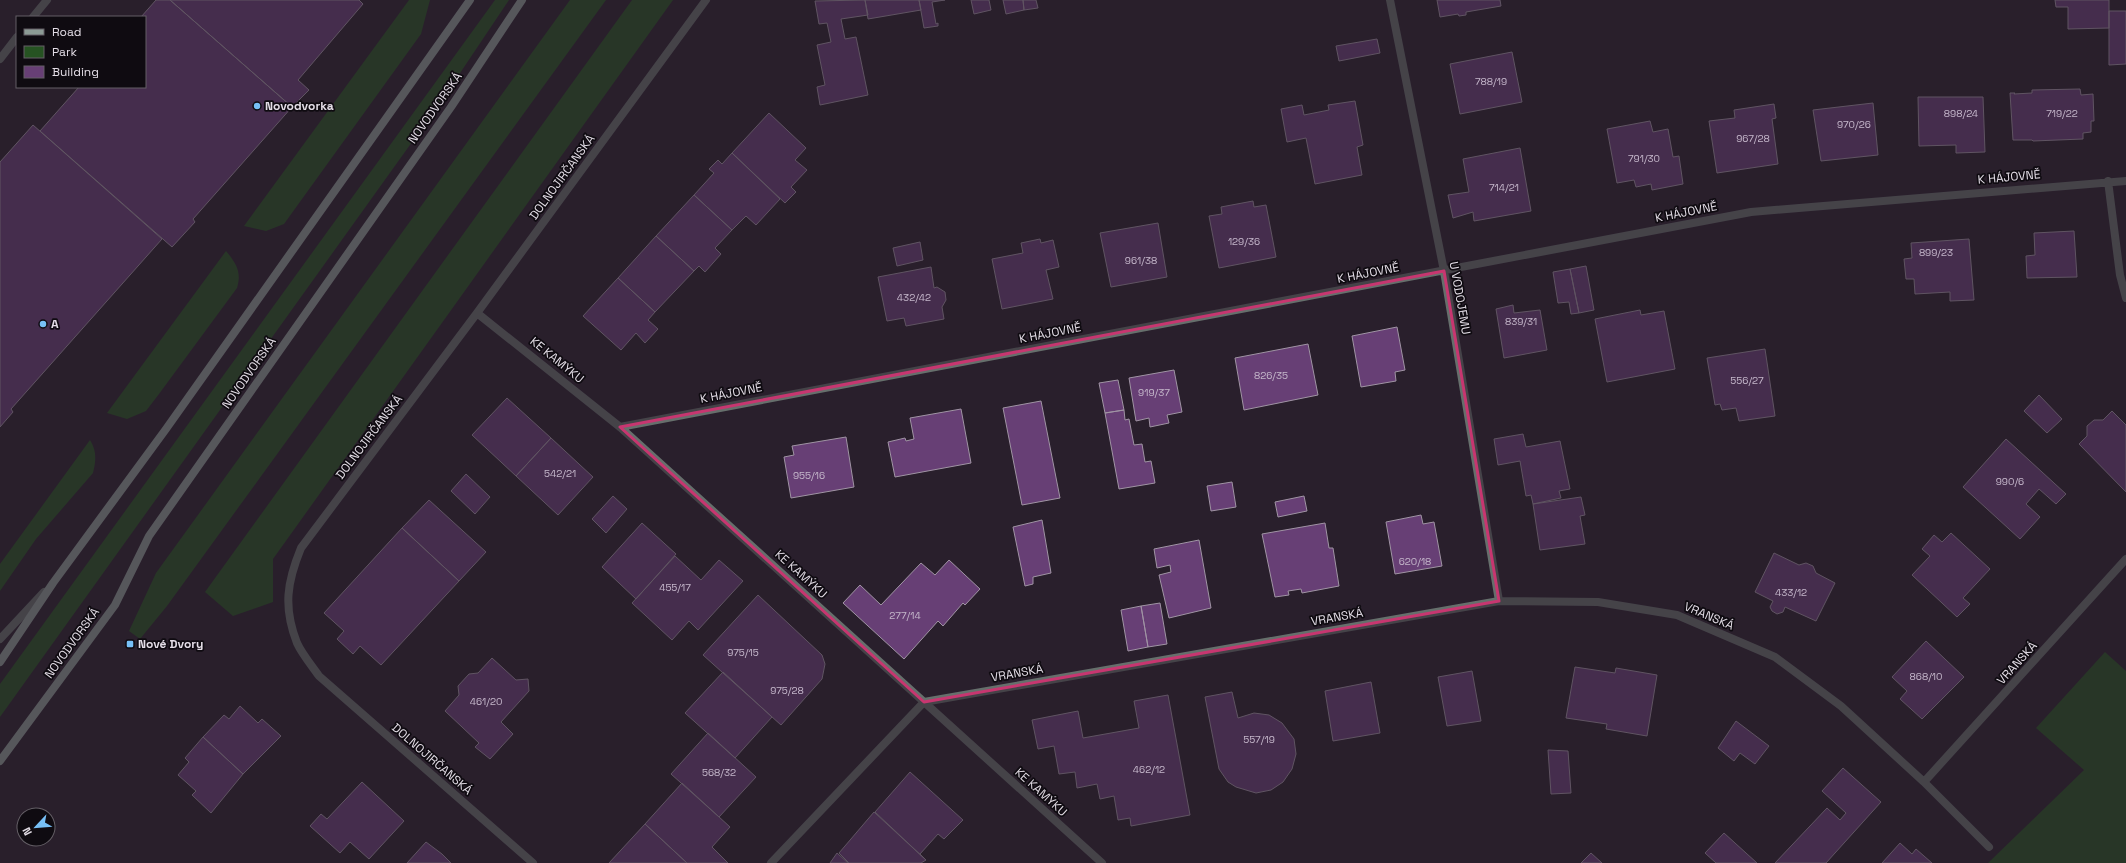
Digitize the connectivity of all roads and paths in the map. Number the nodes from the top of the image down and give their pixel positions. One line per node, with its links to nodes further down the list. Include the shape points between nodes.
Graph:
1 (47, 0): 6 (street)
2 (470, 0): 16 (main road, via 166,429)
3 (522, 0): 21 (main road, NOVODVORSKÁ, via 451,107 149,536 114,605)
4 (706, 0): 13 (street, DOLNOJIRČANSKÁ)
5 (1390, 0): 11 (street, U VODOJEMU)
6 (34, 16)
7 (16, 38): 8 (street)
8 (0, 59)
9 (2108, 181): 10 (street, K HÁJOVNĚ); 11 (street, K HÁJOVNĚ, via 1751,212); 12 (street, via 2120,275)
10 (2126, 181)
11 (1444, 271): 14 (street, K HÁJOVNĚ); 17 (street, U VODOJEMU)
12 (2126, 298)
13 (477, 313): 14 (street, KE KAMÝKU); 24 (street, DOLNOJIRČANSKÁ, via 301,548 291,574 287,606 297,644 319,676)
14 (620, 427): 20 (street, KE KAMÝKU)
15 (2126, 559): 22 (street, VRANSKÁ)
16 (53, 583): 18 (street); 19 (main road)
17 (1500, 601): 20 (street, VRANSKÁ); 22 (street, VRANSKÁ, via 1598,602 1677,615 1775,657 1841,706)
18 (0, 639)
19 (0, 662)
20 (924, 702): 25 (street); 26 (street, KE KAMÝKU)
21 (0, 762)
22 (1924, 782): 23 (street, VRANSKÁ)
23 (1989, 847)
24 (533, 863)
25 (770, 863)
26 (1102, 863)

